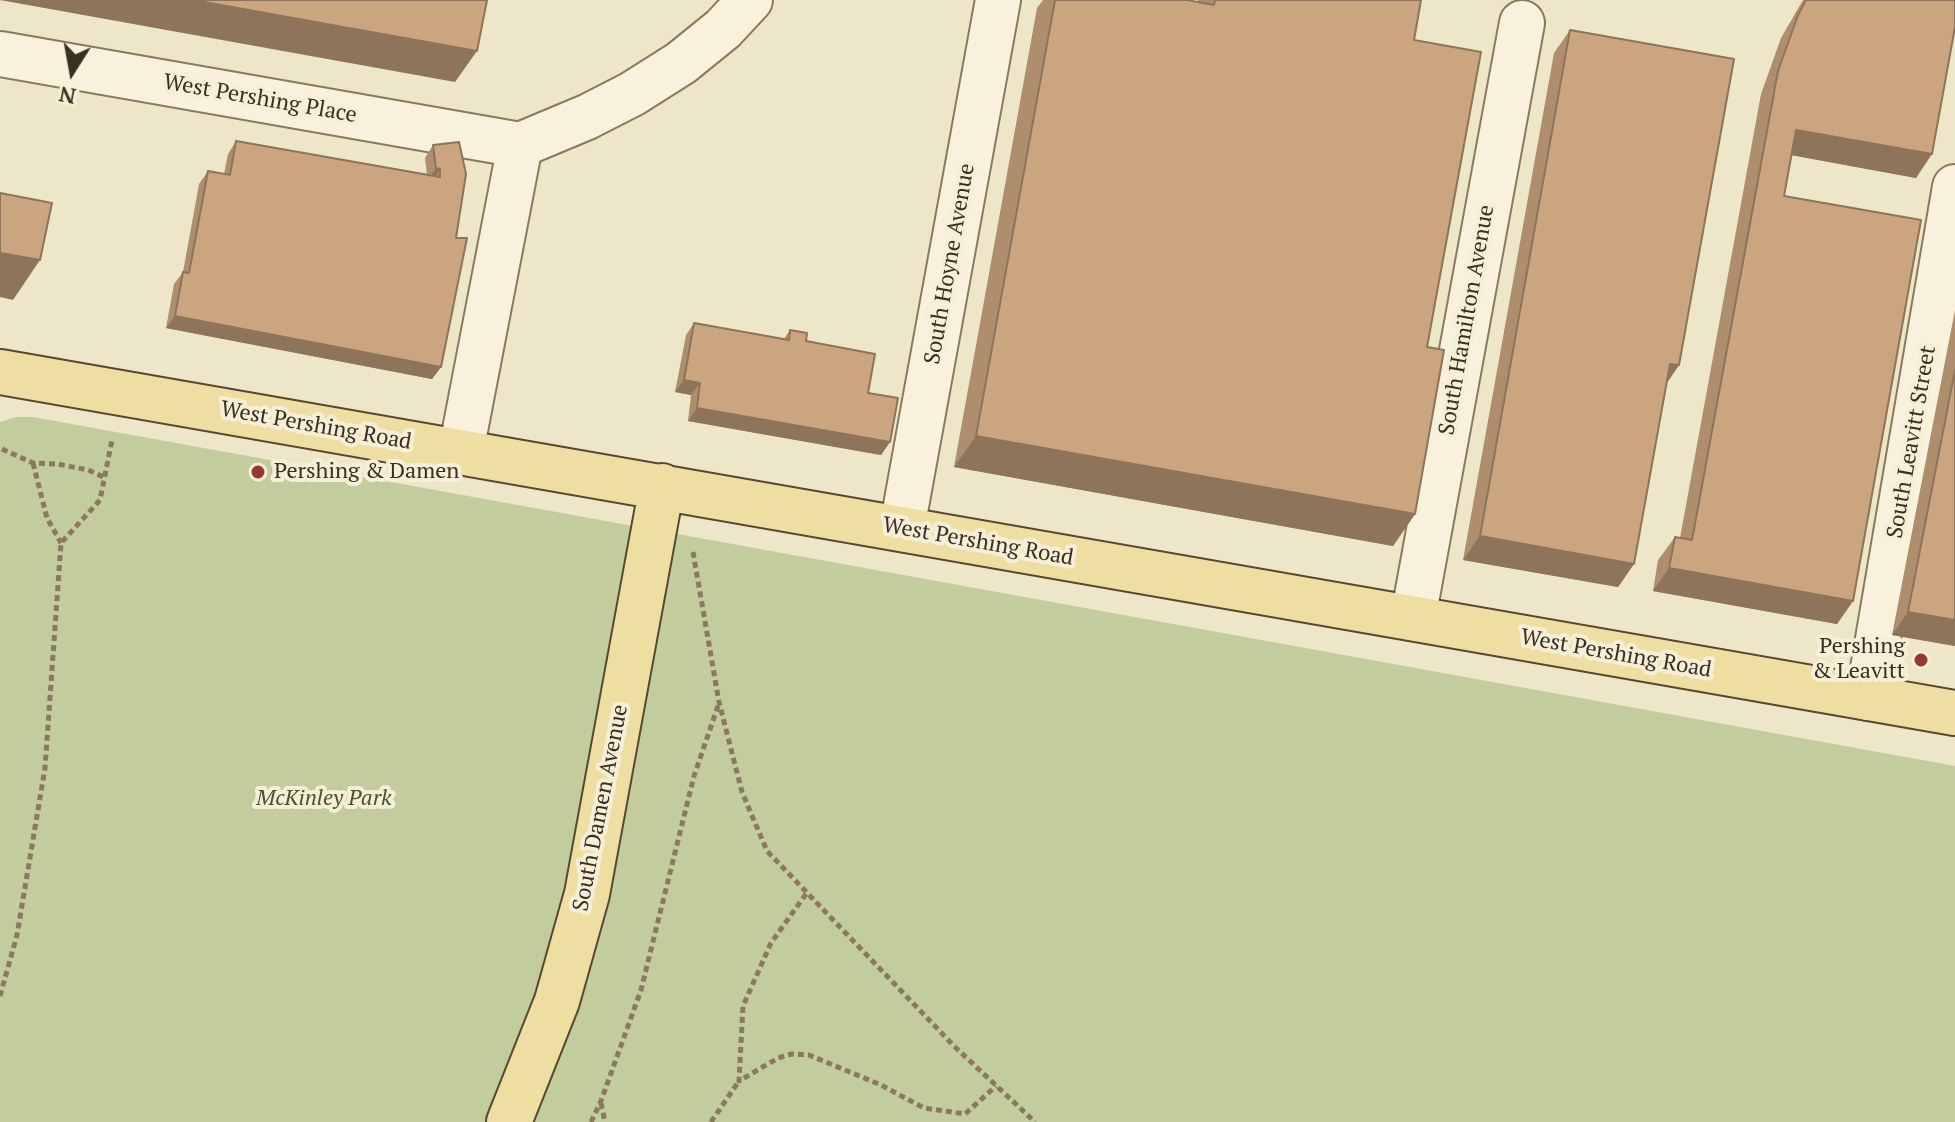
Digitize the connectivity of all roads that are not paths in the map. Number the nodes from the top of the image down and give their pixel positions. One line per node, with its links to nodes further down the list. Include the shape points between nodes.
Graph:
1 (750, 0): 5 (street, via 681,63 632,94)
2 (998, 0): 10 (street, South Hoyne Avenue)
3 (1522, 23): 11 (street, South Hamilton Avenue)
4 (0, 54): 5 (street, West Pershing Place)
5 (520, 145): 8 (street)
6 (1955, 187): 12 (street, South Leavitt Street)
7 (0, 372): 8 (main road, West Pershing Road)
8 (461, 451): 9 (main road, West Pershing Road)
9 (662, 486): 10 (main road, West Pershing Road); 14 (main road, South Damen Avenue, via 587,894 557,1001)
10 (902, 528): 11 (main road, West Pershing Road)
11 (1413, 618): 12 (main road, West Pershing Road)
12 (1868, 698): 13 (main road, West Pershing Road)
13 (1955, 713)
14 (509, 1122)

